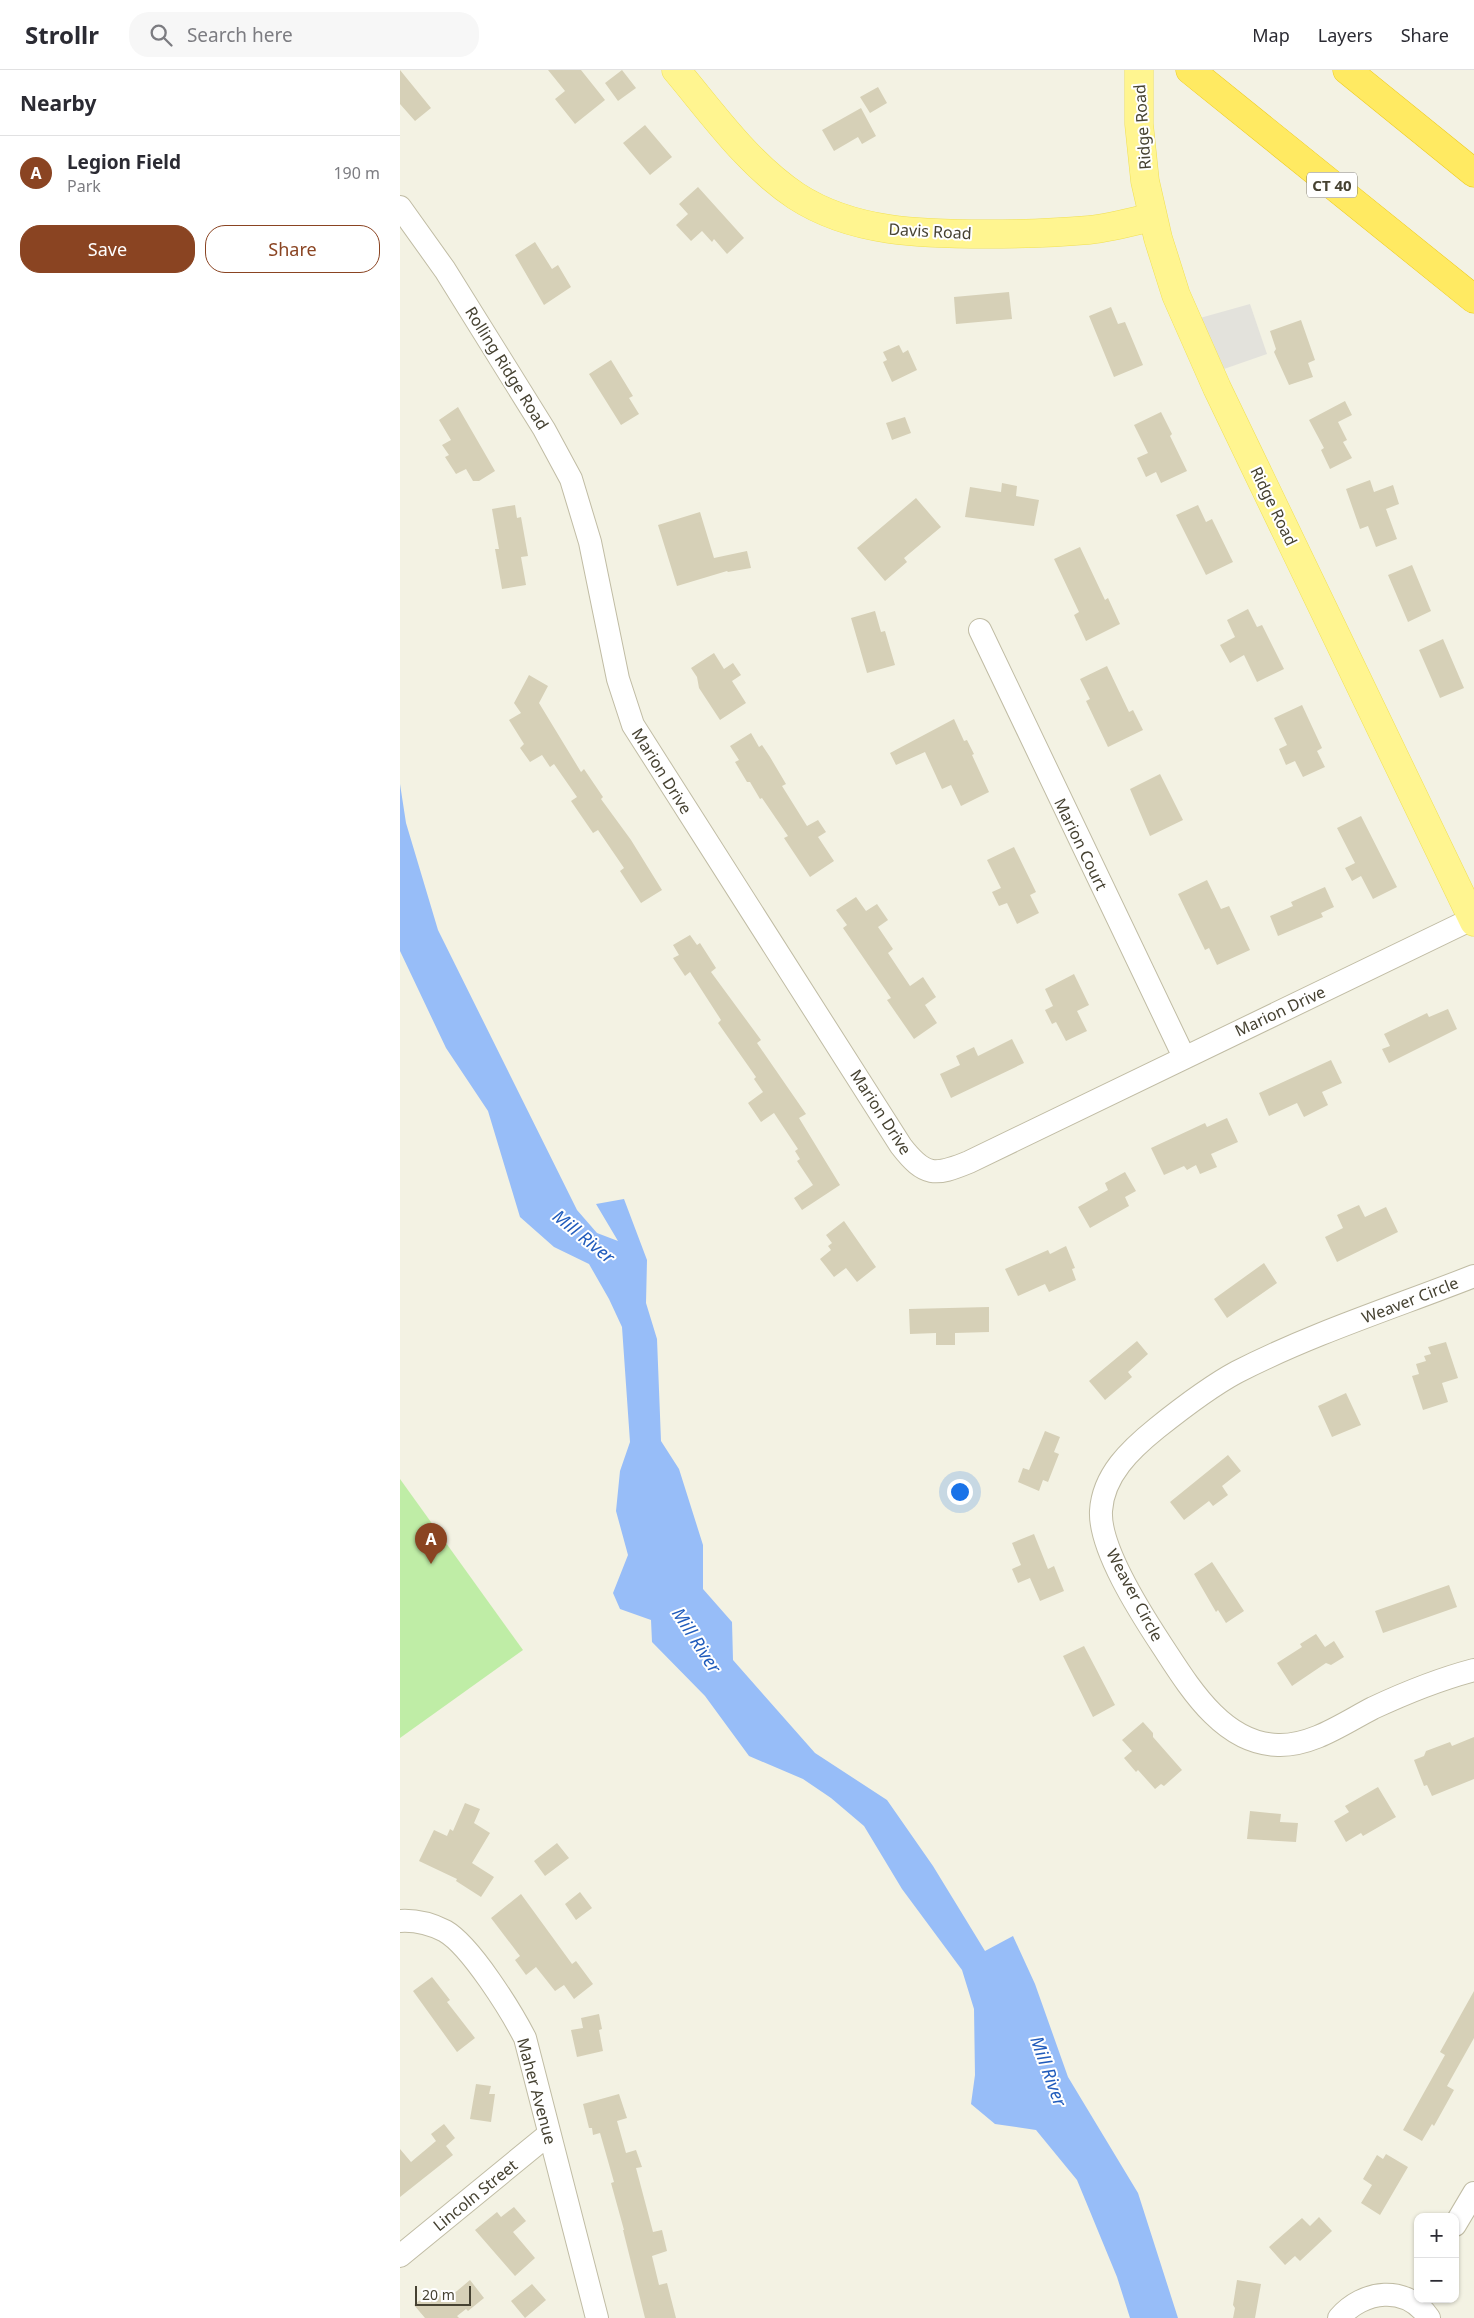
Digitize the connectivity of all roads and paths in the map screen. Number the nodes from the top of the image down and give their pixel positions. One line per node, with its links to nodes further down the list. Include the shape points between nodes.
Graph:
1 (676, 70): 7 (main road, Davis Road, via 734,139 775,181 798,197 858,223 910,232 1006,234 1090,230)
2 (1190, 70): 8 (highway, CT 40)
3 (1347, 70): 5 (highway)
4 (1138, 82): 7 (main road, Ridge Road, via 1142,153)
5 (1474, 173)
6 (400, 207): 9 (street, Rolling Ridge Road, via 445,270 560,454)
7 (1152, 217): 11 (main road, Ridge Road, via 1171,281 1217,388)
8 (1474, 299)
9 (590, 542): 12 (street, Marion Drive, via 618,679 633,725 910,1158 922,1168 945,1172)
10 (980, 630): 12 (street, Marion Court)
11 (1473, 921): 12 (street, Marion Drive)
12 (1184, 1057)
13 (1474, 1276): 14 (street, Weaver Circle, via 1373,1313 1236,1372 1142,1440 1119,1464 1106,1488 1101,1512 1104,1534 1115,1565 1178,1669 1205,1705 1230,1729 1255,1743 1280,1746 1307,1741 1405,1694)
14 (1474, 1670)
15 (400, 1921): 16 (street, Maher Avenue, via 424,1923 446,1932 463,1946 505,2002 525,2038)
16 (549, 2134): 19 (street, Lincoln Street); 22 (street, Maher Avenue)
17 (1474, 2193): 18 (street)
18 (1459, 2218)
19 (400, 2256)
20 (1414, 2298): 23 (street, via 1381,2294 1365,2298 1350,2306)
21 (1418, 2303): 24 (street)
22 (597, 2318)
23 (1339, 2318)
24 (1428, 2318)

